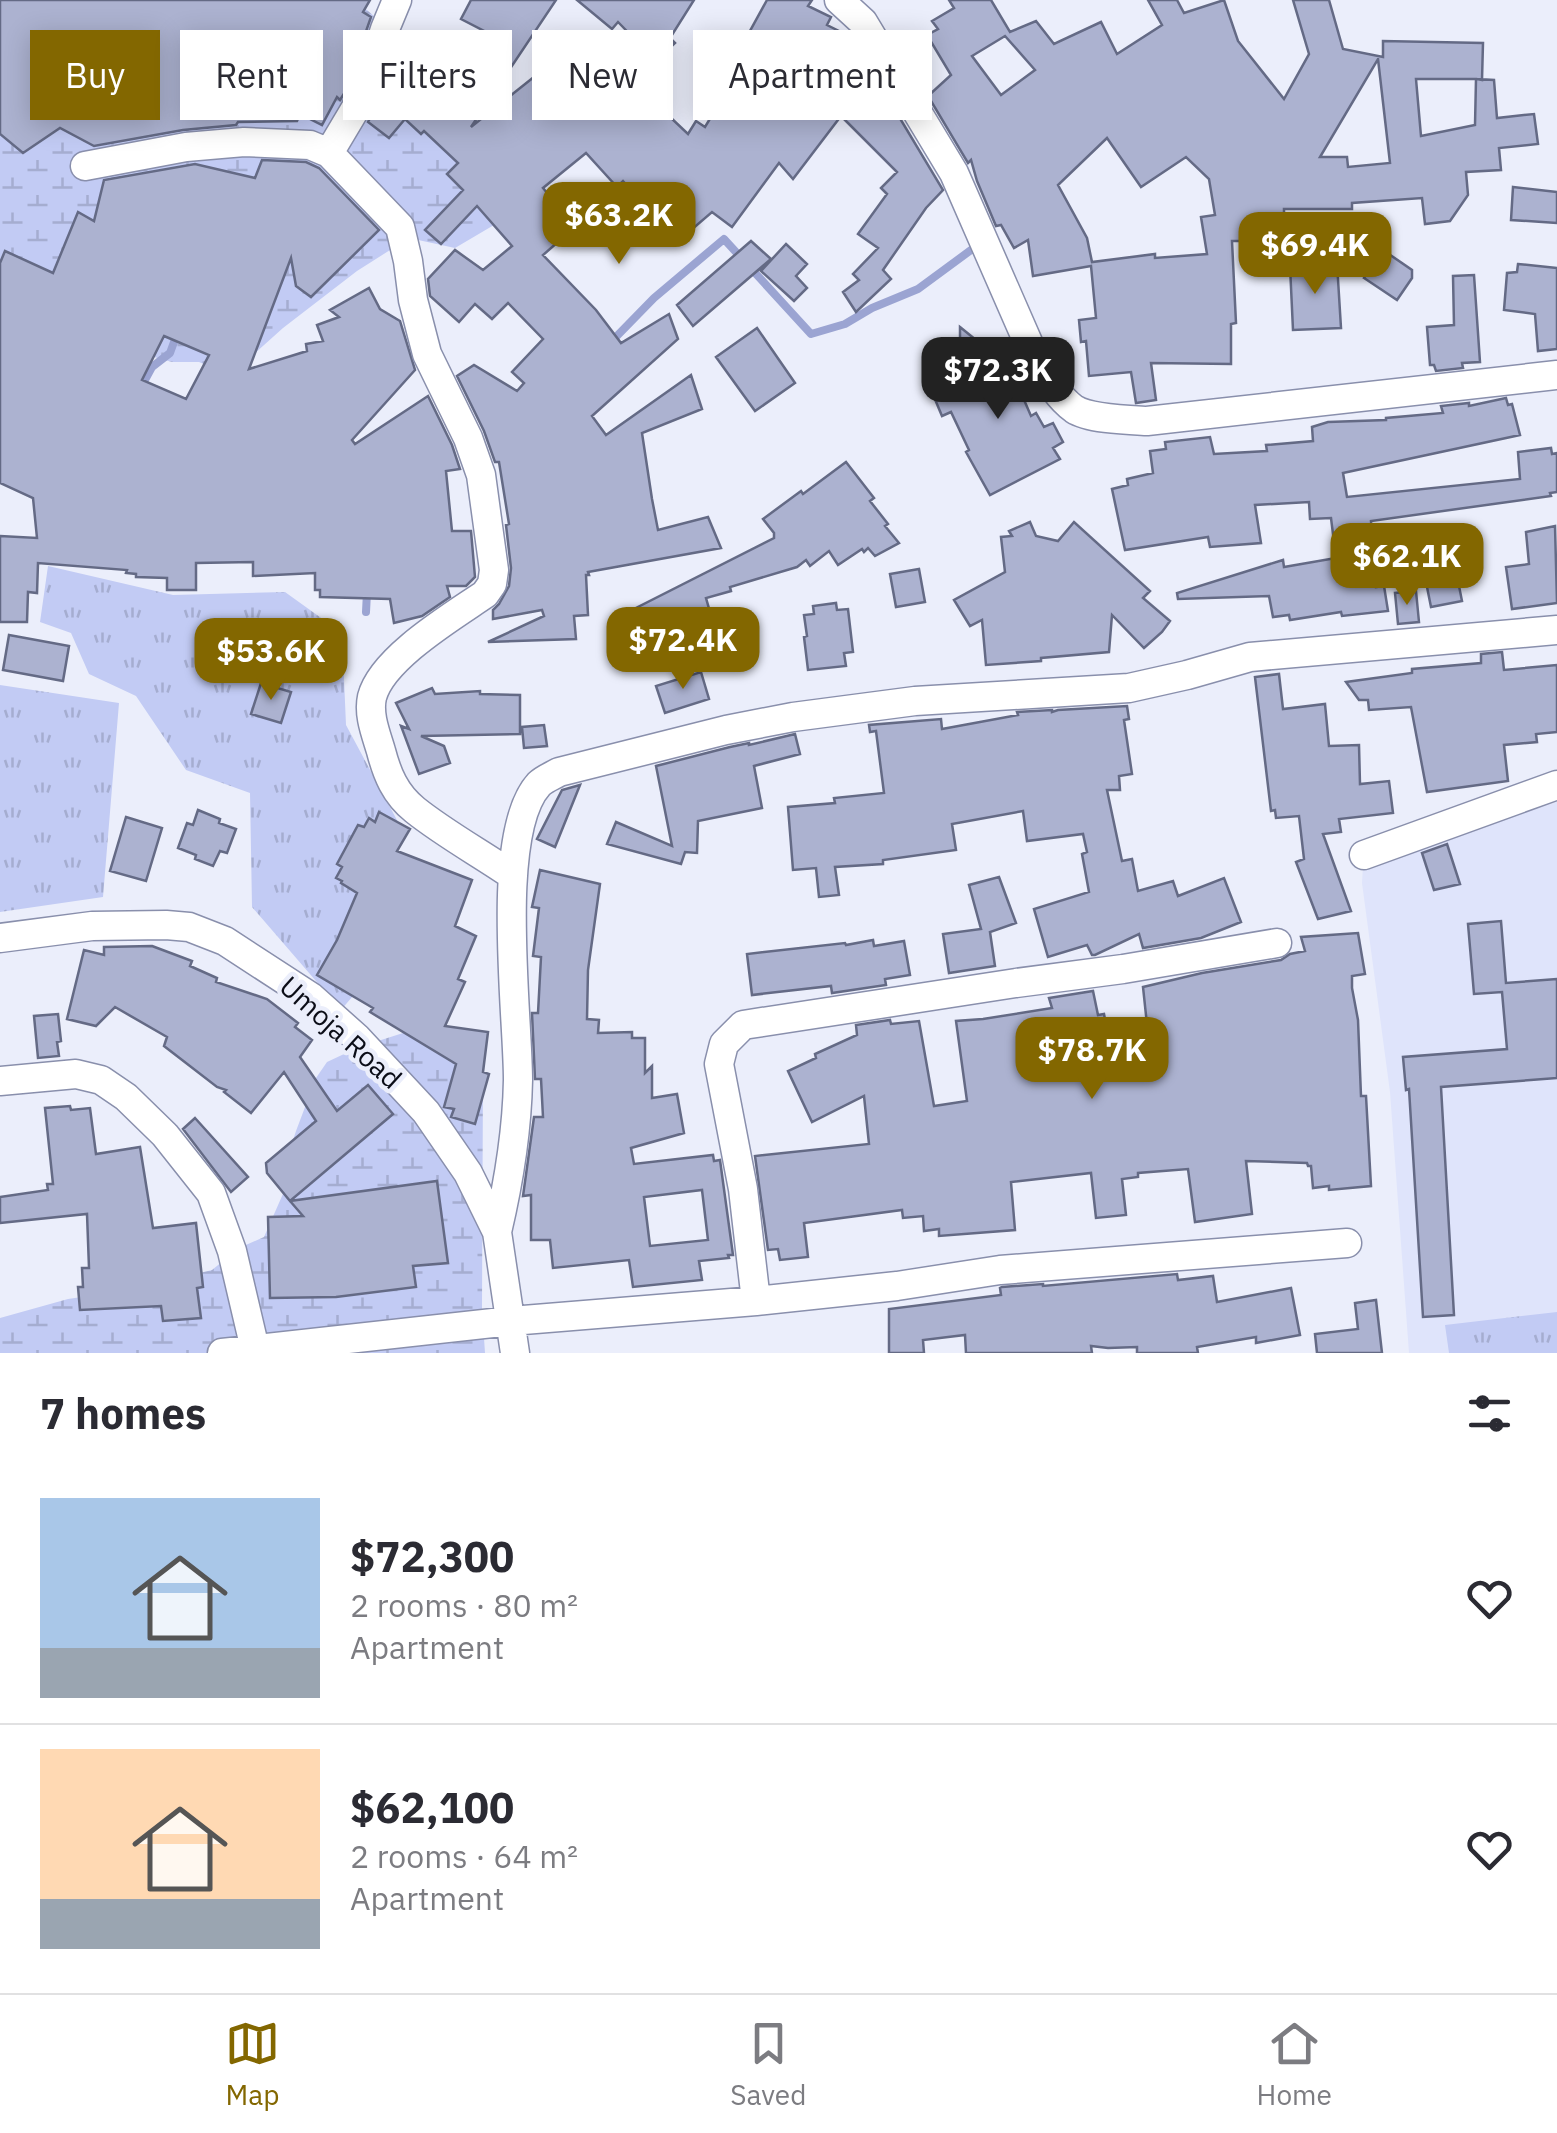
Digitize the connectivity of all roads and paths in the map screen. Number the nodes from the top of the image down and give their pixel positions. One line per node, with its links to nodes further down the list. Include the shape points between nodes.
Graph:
1 (397, 0): 3 (street, via 363,96)
2 (839, 0): 5 (street, via 864,22 954,173 1034,356 1076,411 1146,422)
3 (329, 152): 4 (street, via 244,142); 9 (street, via 400,226 426,354 481,474 494,570 486,594 424,634 384,674 372,697 372,722 400,796)
4 (85, 166)
5 (1557, 375)
6 (1557, 630): 9 (street, via 1250,657 1129,688 915,701 726,730 540,782 522,822)
7 (1557, 785): 8 (street)
8 (1364, 855)
9 (512, 874): 13 (street, via 516,1140)
10 (0, 938): 13 (street, Umoja Road, via 166,925 226,941 311,997 426,1112 468,1173)
11 (1277, 943): 15 (street, via 743,1026 724,1044 719,1064)
12 (0, 1080): 17 (street, via 76,1074 101,1080 165,1135 211,1193)
13 (496, 1232): 16 (street)
14 (1347, 1243): 15 (street, via 1000,1270)
15 (756, 1301): 16 (street)
16 (512, 1321): 17 (street); 19 (street)
17 (255, 1349): 18 (street)
18 (222, 1353)
19 (515, 1353)

